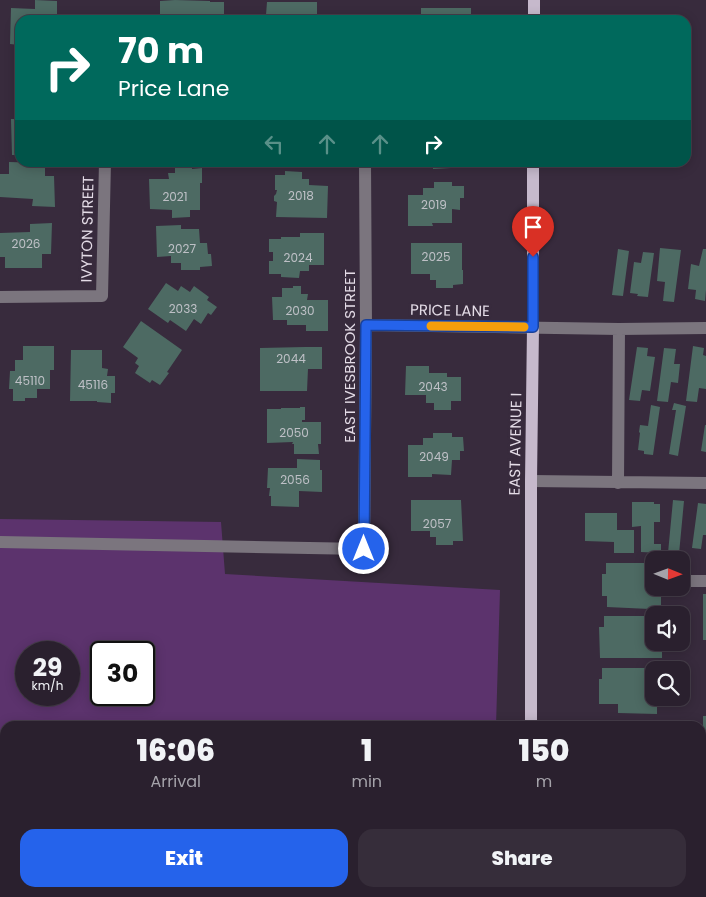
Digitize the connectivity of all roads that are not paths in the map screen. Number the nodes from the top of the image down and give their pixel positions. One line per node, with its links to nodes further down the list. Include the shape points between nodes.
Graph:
1 (534, 0): 2 (main road)
2 (534, 15)
3 (105, 167): 6 (street, IVYTON STREET, via 102,296)
4 (366, 167): 7 (street, EAST IVESBROOK STREET)
5 (533, 167): 8 (main road, EAST AVENUE I)
6 (0, 297)
7 (366, 325): 8 (street, PRICE LANE); 14 (street, EAST IVESBROOK STREET, via 364,549)
8 (533, 327): 10 (street, PRICE LANE); 11 (main road, EAST AVENUE I)
9 (706, 328): 10 (street, PRICE LANE)
10 (619, 329): 12 (street)
11 (531, 481): 12 (street); 17 (main road, EAST AVENUE I)
12 (618, 482): 13 (street)
13 (706, 483)
14 (0, 542)
15 (690, 581): 16 (street)
16 (706, 581)
17 (531, 721)

